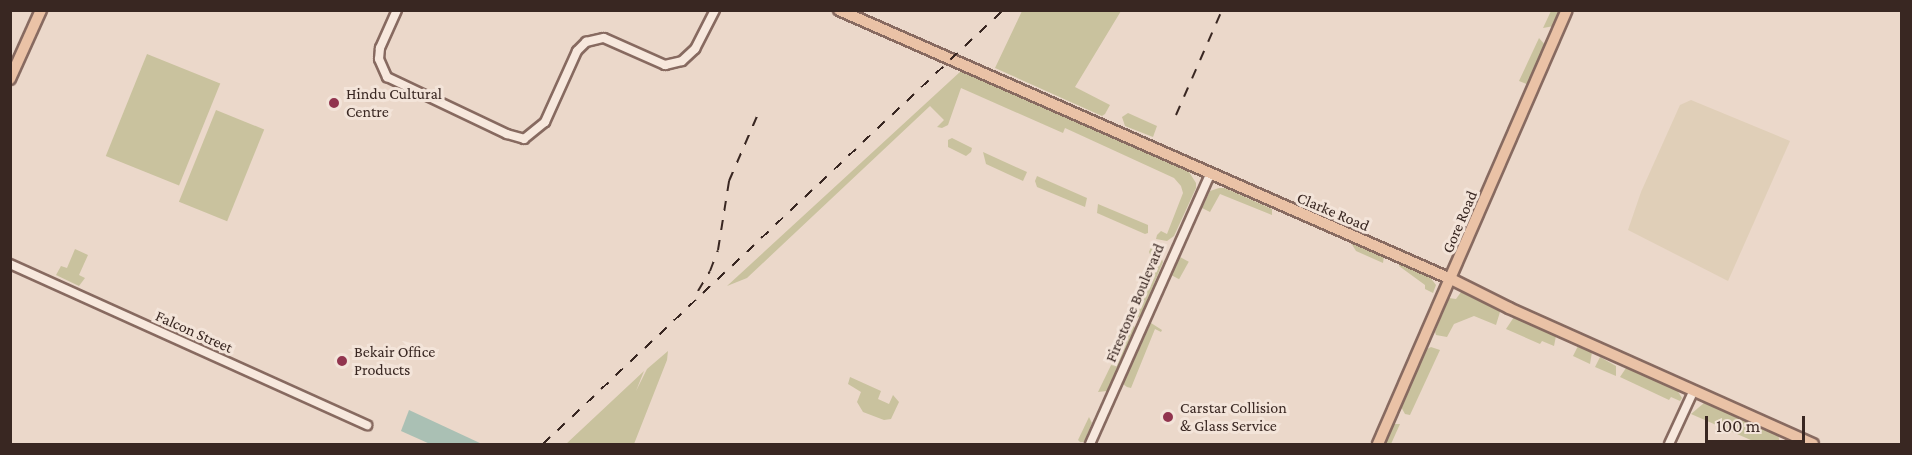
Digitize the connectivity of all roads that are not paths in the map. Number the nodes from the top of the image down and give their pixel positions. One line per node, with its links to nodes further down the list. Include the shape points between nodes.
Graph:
1 (41, 10): 6 (main road)
2 (397, 10): 3 (street, via 380,48 387,77 524,139 544,122 577,51 586,42 604,38 665,65 682,61 695,49)
3 (715, 10)
4 (839, 10): 7 (main road, Clarke Road)
5 (1567, 10): 9 (main road, Gore Road)
6 (10, 79)
7 (1210, 175): 9 (main road, Clarke Road); 12 (street, Firestone Boulevard)
8 (10, 264): 11 (street, Falcon Street)
9 (1451, 279): 10 (main road, Clarke Road); 13 (main road, Gore Road)
10 (1694, 392): 14 (street); 15 (main road, Clarke Road)
11 (367, 425)
12 (1090, 444)
13 (1378, 444)
14 (1670, 444)
15 (1813, 444)

